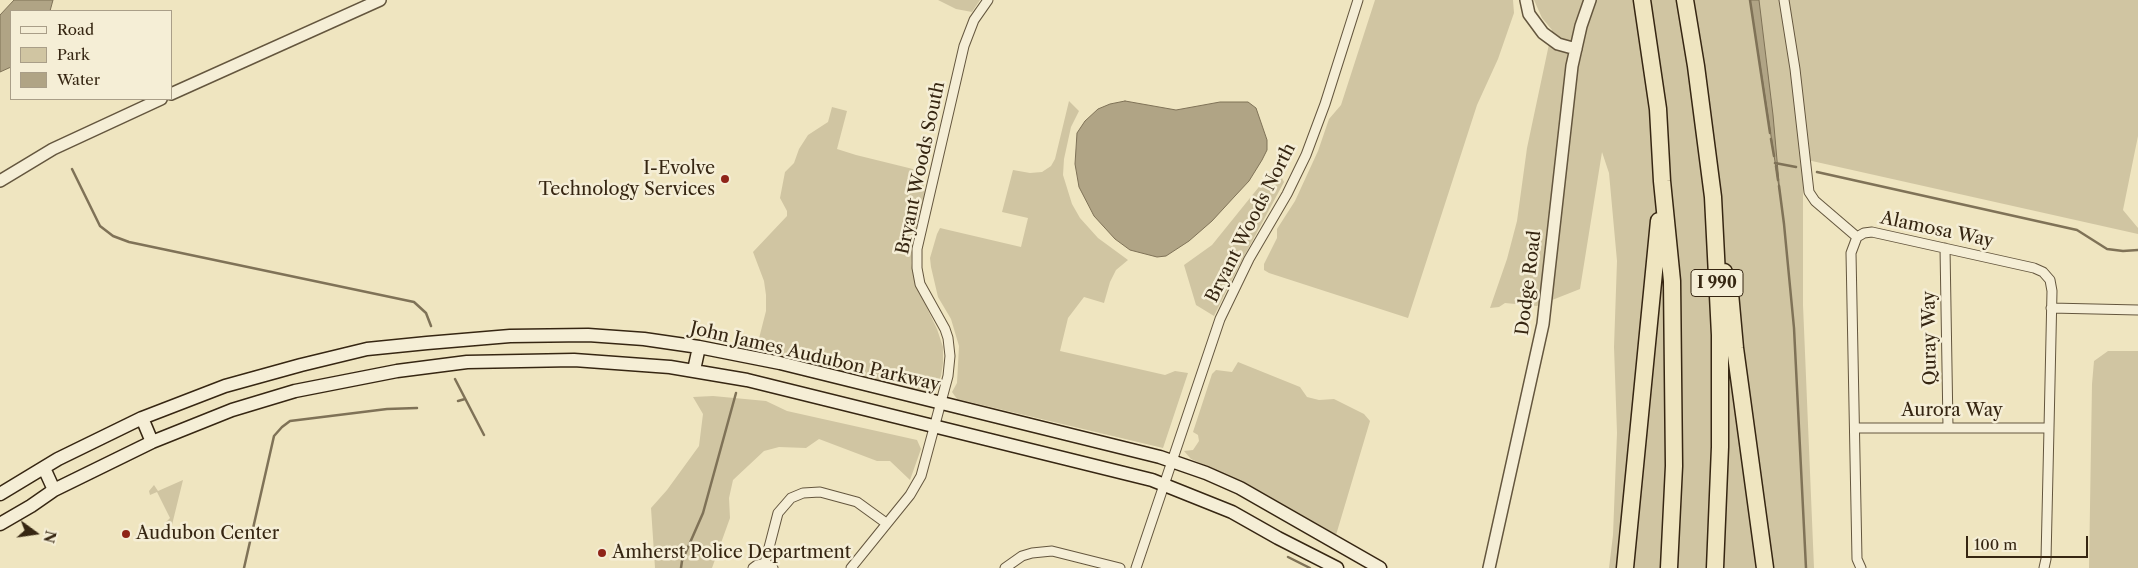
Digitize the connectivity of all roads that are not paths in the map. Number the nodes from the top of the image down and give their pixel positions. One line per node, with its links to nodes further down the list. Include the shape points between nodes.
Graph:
1 (380, 0): 10 (street)
2 (988, 0): 21 (street, Bryant Woods South, via 974,20 964,46 917,249 920,284 945,329 950,348 950,364)
3 (1358, 0): 28 (street, Bryant Woods North, via 1313,138 1227,304)
4 (1526, 0): 9 (street, via 1529,14 1543,33 1558,44)
5 (1590, 0): 9 (street, Dodge Road)
6 (1642, 0): 13 (highway, I 990, via 1658,109)
7 (1685, 0): 15 (highway, I 990, via 1713,198)
8 (1784, 0): 14 (street, via 1809,192)
9 (1576, 49): 43 (street, Dodge Road, via 1543,324)
10 (172, 94)
11 (159, 100): 12 (street, via 54,149)
12 (0, 181)
13 (1662, 182): 44 (highway); 45 (highway, I 990, via 1672,281 1674,356 1674,466)
14 (1857, 237): 16 (street, Alamosa Way, via 1872,232); 25 (street, Alamosa Way, via 1851,253)
15 (1715, 243): 46 (highway, I 990, via 1720,382); 47 (highway, via 1730,294)
16 (1944, 248): 17 (street, Alamosa Way, via 2043,272 2050,280); 24 (street, Quray Way)
17 (2051, 308): 18 (street); 26 (street, Alamosa Way)
18 (2138, 310)
19 (700, 347): 20 (main road); 21 (main road, John James Audubon Parkway); 22 (main road, John James Audubon Parkway, via 644,339 553,335 367,349 225,386)
20 (694, 370): 23 (main road); 27 (main road, via 624,362 546,359 467,362 397,370 260,401)
21 (941, 402): 23 (street, Bryant Woods South); 28 (main road, John James Audubon Parkway)
22 (142, 418): 27 (main road); 29 (main road, John James Audubon Parkway)
23 (935, 426): 30 (main road); 33 (street, Bryant Woods South, via 919,480)
24 (1948, 427): 25 (street, Aurora Way); 26 (street, Aurora Way)
25 (1855, 428): 48 (street, Alamosa Way, via 1857,559)
26 (2049, 428): 49 (street, Alamosa Way)
27 (152, 442): 31 (main road)
28 (1173, 461): 30 (street, Bryant Woods North); 42 (main road, John James Audubon Parkway, via 1240,488)
29 (44, 468): 31 (main road); 32 (main road, John James Audubon Parkway)
30 (1165, 484): 40 (street, Bryant Woods North); 41 (main road, via 1232,512)
31 (54, 490): 34 (main road)
32 (0, 494)
33 (886, 523): 35 (street, via 857,502 820,492 803,493 791,498 778,513); 37 (street, Bryant Woods South)
34 (0, 524)
35 (769, 566): 36 (street)
36 (753, 568)
37 (851, 568)
38 (1005, 568): 39 (street, via 1022,556 1052,551)
39 (1120, 568)
40 (1136, 568)
41 (1337, 568)
42 (1380, 568)
43 (1489, 568)
44 (1625, 568)
45 (1669, 568)
46 (1715, 568)
47 (1765, 568)
48 (1861, 568)
49 (2044, 568)

